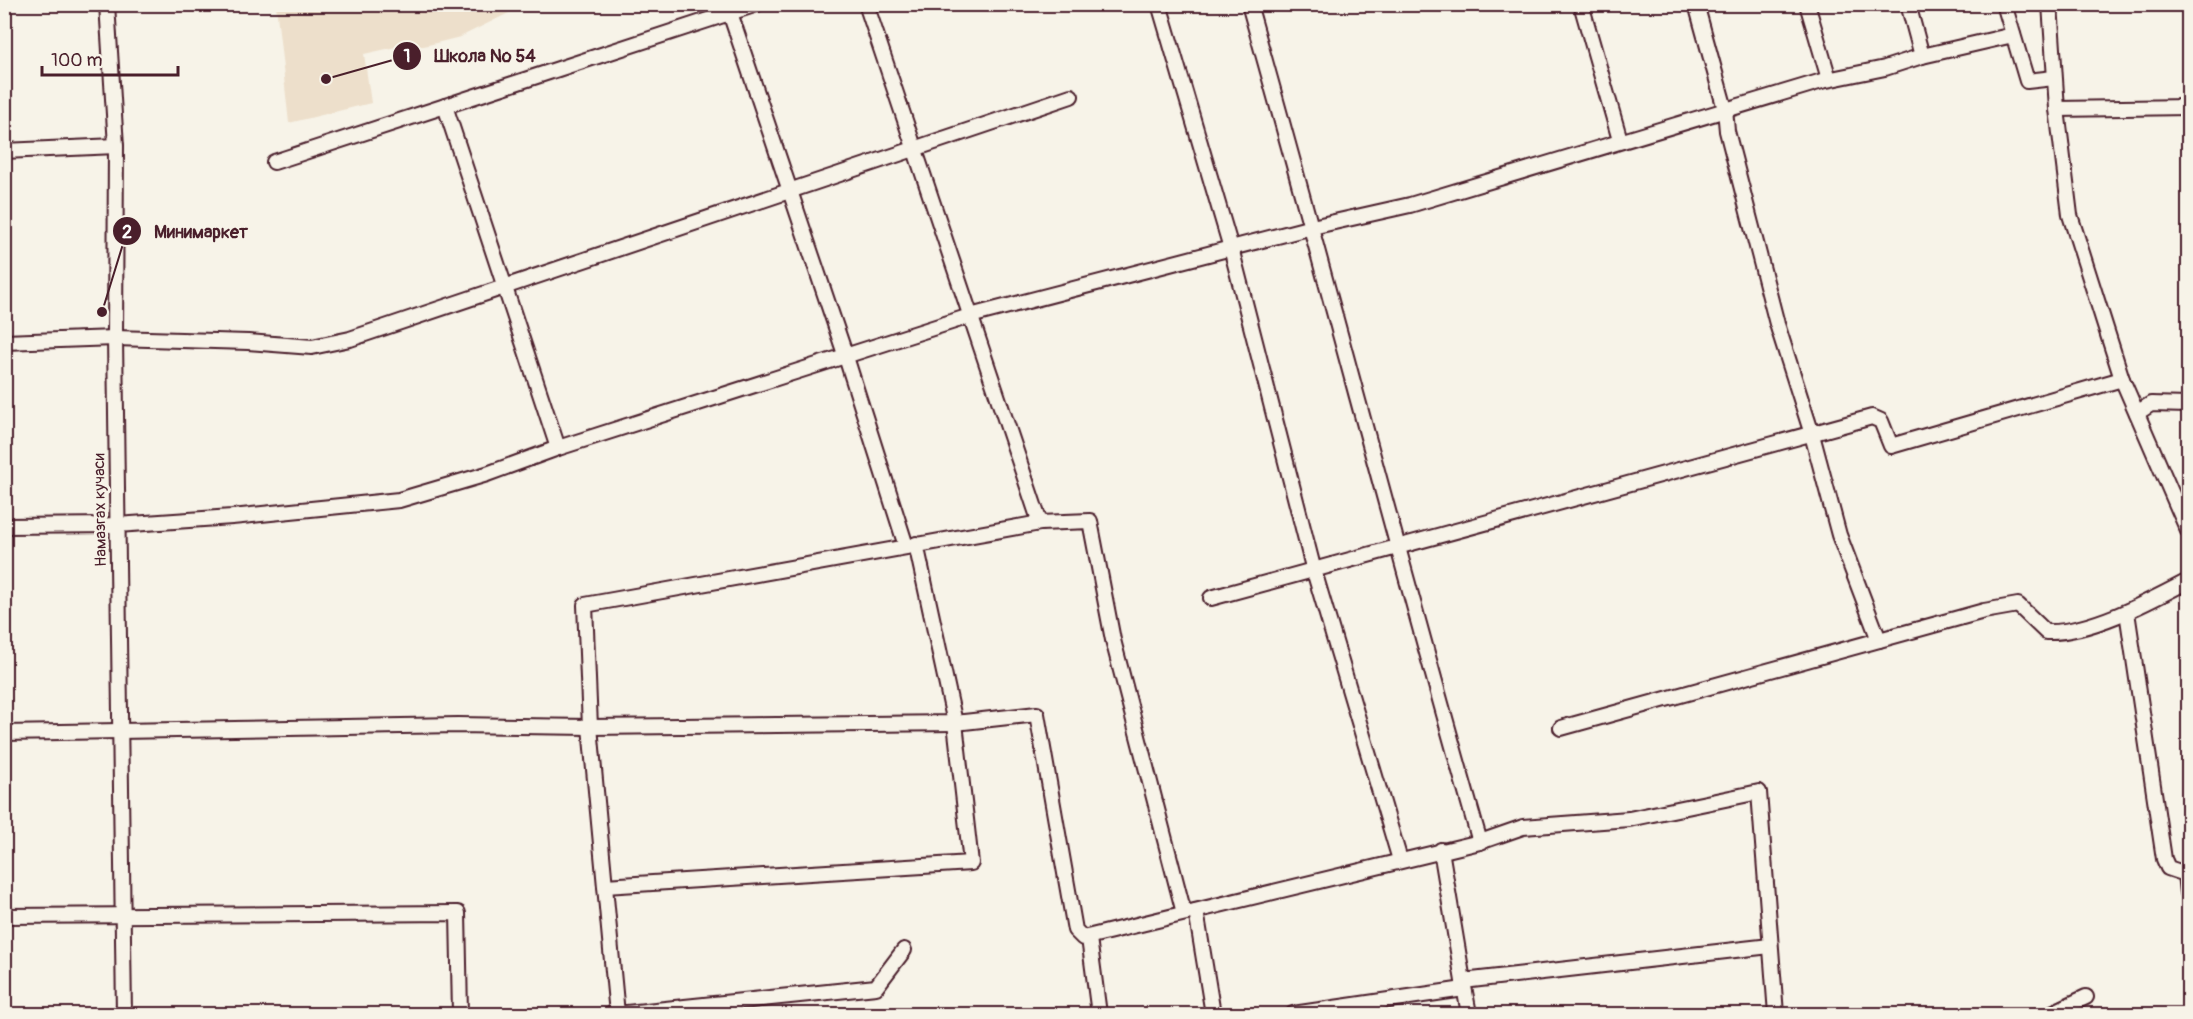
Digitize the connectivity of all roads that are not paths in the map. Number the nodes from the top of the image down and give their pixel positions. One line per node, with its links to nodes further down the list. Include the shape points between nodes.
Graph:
1 (107, 4): 23 (street, Намазгах кучаси)
2 (757, 4): 12 (street)
3 (866, 4): 24 (street)
4 (1160, 4): 29 (street)
5 (1249, 4): 28 (street)
6 (1581, 4): 22 (street)
7 (1696, 4): 20 (street)
8 (1807, 4): 16 (street)
9 (1908, 4): 14 (street)
10 (2004, 4): 13 (street)
11 (2050, 4): 15 (street)
12 (729, 9): 18 (street); 27 (street)
13 (2013, 35): 14 (street); 15 (street, via 2027,81)
14 (1922, 56): 16 (street)
15 (2054, 78): 21 (street)
16 (1828, 79): 20 (street)
17 (1071, 96): 24 (street)
18 (445, 106): 26 (street); 30 (street)
19 (2188, 106): 21 (street)
20 (1725, 109): 22 (street); 38 (street, via 1727,131 1777,324)
21 (2057, 109): 35 (street, via 2070,215)
22 (1620, 140): 28 (street, via 1410,205)
23 (116, 146): 25 (street); 32 (street, Намазгах кучаси)
24 (916, 148): 27 (street); 31 (street)
25 (4, 151)
26 (274, 162)
27 (790, 192): 30 (street); 34 (street)
28 (1312, 227): 29 (street); 45 (street)
29 (1231, 248): 31 (street); 46 (street)
30 (503, 288): 32 (street, via 350,339 312,347); 39 (street)
31 (970, 316): 34 (street); 40 (street)
32 (115, 338): 33 (street); 41 (street, Намазгах кучаси)
33 (4, 342)
34 (846, 357): 39 (street); 44 (street)
35 (2122, 379): 37 (street); 38 (street, via 1891,446 1881,421 1872,417)
36 (2188, 405): 37 (street, via 2151,404)
37 (2137, 413): 43 (street)
38 (1811, 432): 45 (street); 50 (street, via 1839,535)
39 (558, 448): 41 (street, via 399,500)
40 (1040, 523): 44 (street); 61 (street, via 1082,520 1090,521 1093,527 1113,640)
41 (117, 525): 42 (street); 54 (street, Намазгах кучаси)
42 (4, 526)
43 (2188, 531)
44 (911, 545): 51 (street); 52 (street, via 585,605)
45 (1396, 549): 46 (street); 56 (street)
46 (1314, 571): 48 (street); 58 (street)
47 (2188, 581): 49 (street)
48 (1211, 598)
49 (2127, 612): 50 (street, via 2060,633 2046,632 2018,605); 60 (street, via 2164,859 2168,868 2186,874)
50 (1879, 640): 53 (street)
51 (955, 723): 52 (street); 59 (street, via 971,863); 64 (street, via 1036,714 1039,718 1075,930)
52 (590, 727): 54 (street, via 458,725); 59 (street)
53 (1561, 729)
54 (120, 732): 55 (street); 62 (street, Намазгах кучаси)
55 (4, 733)
56 (1480, 842): 57 (street); 65 (street, via 1524,827 1629,819 1760,792)
57 (1441, 850): 58 (street); 67 (street)
58 (1400, 860): 61 (street)
59 (605, 886): 71 (street)
60 (2188, 893)
61 (1190, 912): 64 (street); 73 (street)
62 (123, 915): 63 (street); 69 (street, Намазгах кучаси); 70 (street, via 458,914)
63 (4, 916)
64 (1089, 938): 72 (street)
65 (1770, 946): 67 (street); 76 (street)
66 (904, 950): 71 (street, via 876,987)
67 (1464, 985): 74 (street); 75 (street)
68 (2086, 997): 77 (street)
69 (124, 1014)
70 (460, 1014)
71 (617, 1014)
72 (1099, 1014)
73 (1213, 1014)
74 (1293, 1014)
75 (1469, 1014)
76 (1776, 1014)
77 (2050, 1014)

